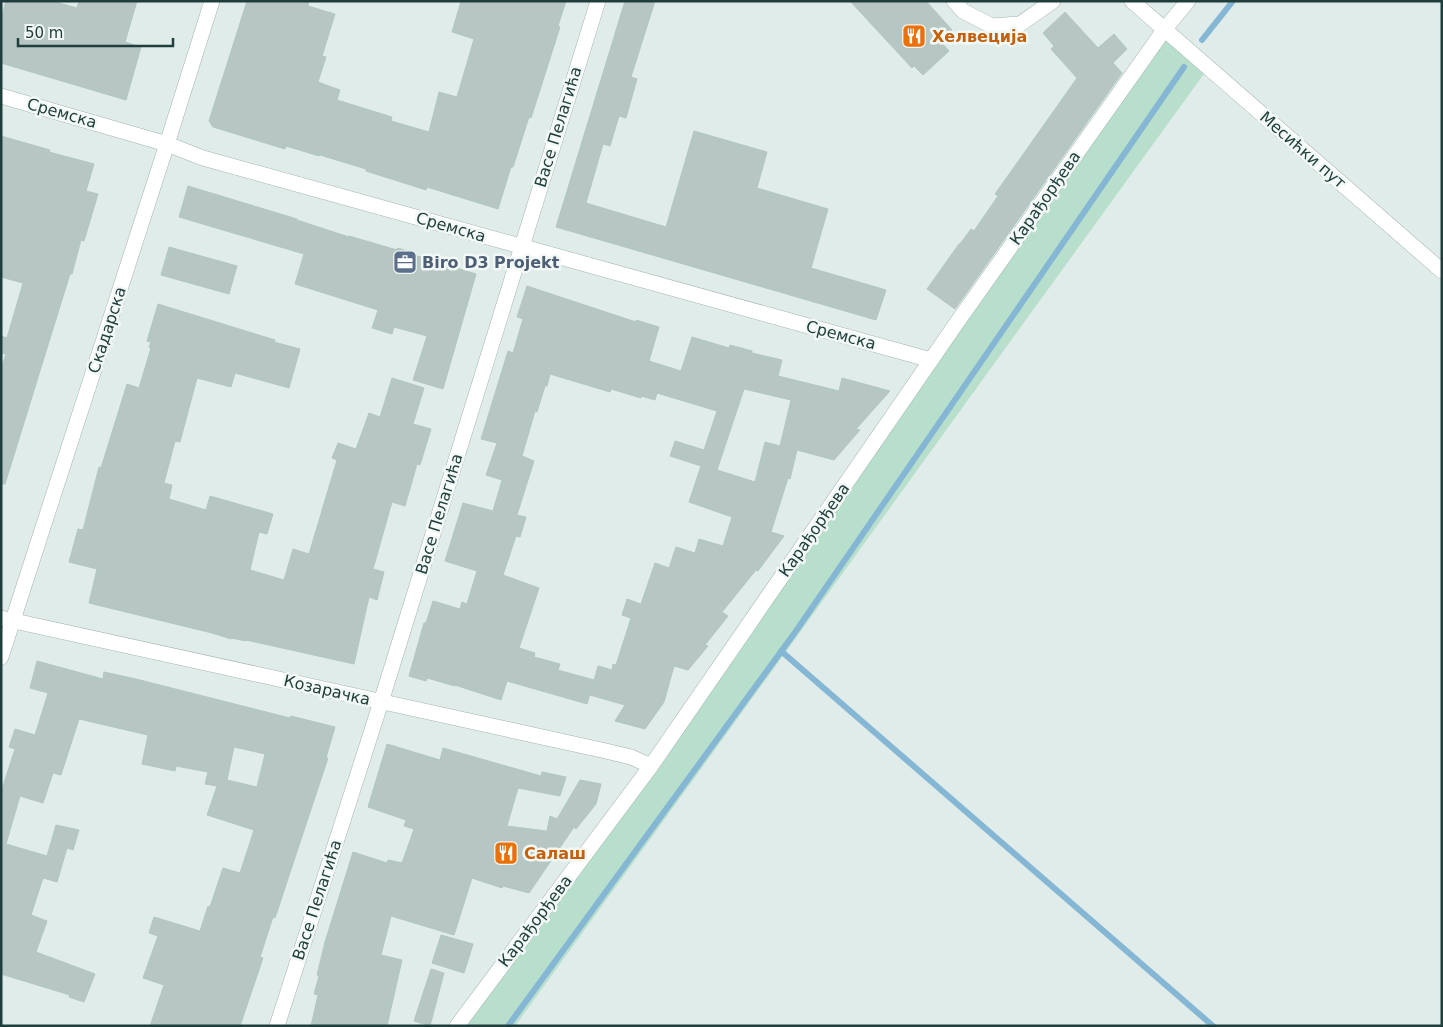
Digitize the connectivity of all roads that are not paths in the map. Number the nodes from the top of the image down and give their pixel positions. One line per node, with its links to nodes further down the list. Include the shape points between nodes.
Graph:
1 (212, 1): 9 (street, Скадарска)
2 (598, 1): 10 (street, Васе Пелагића)
3 (954, 1): 4 (street, via 963,11 992,26 1020,24)
4 (1052, 1)
5 (1132, 1): 7 (street, Месићки пут)
6 (1188, 1): 7 (street, Карађорђева)
7 (1164, 30): 11 (street, Месићки пут); 12 (street, Карађорђева)
8 (1, 96): 9 (street, Сремска)
9 (168, 144): 10 (street, Сремска, via 203,158); 13 (street, Скадарска)
10 (521, 247): 12 (street, Сремска); 15 (street, Васе Пелагића)
11 (1442, 271)
12 (931, 360): 16 (street, Карађорђева)
13 (7, 619): 14 (street, Скадарска); 15 (street, Козарачка)
14 (1, 658)
15 (381, 702): 16 (street, Козарачка, via 606,751); 17 (street, Васе Пелагића)
16 (651, 766): 18 (street, Карађорђева)
17 (276, 1026)
18 (457, 1026)

